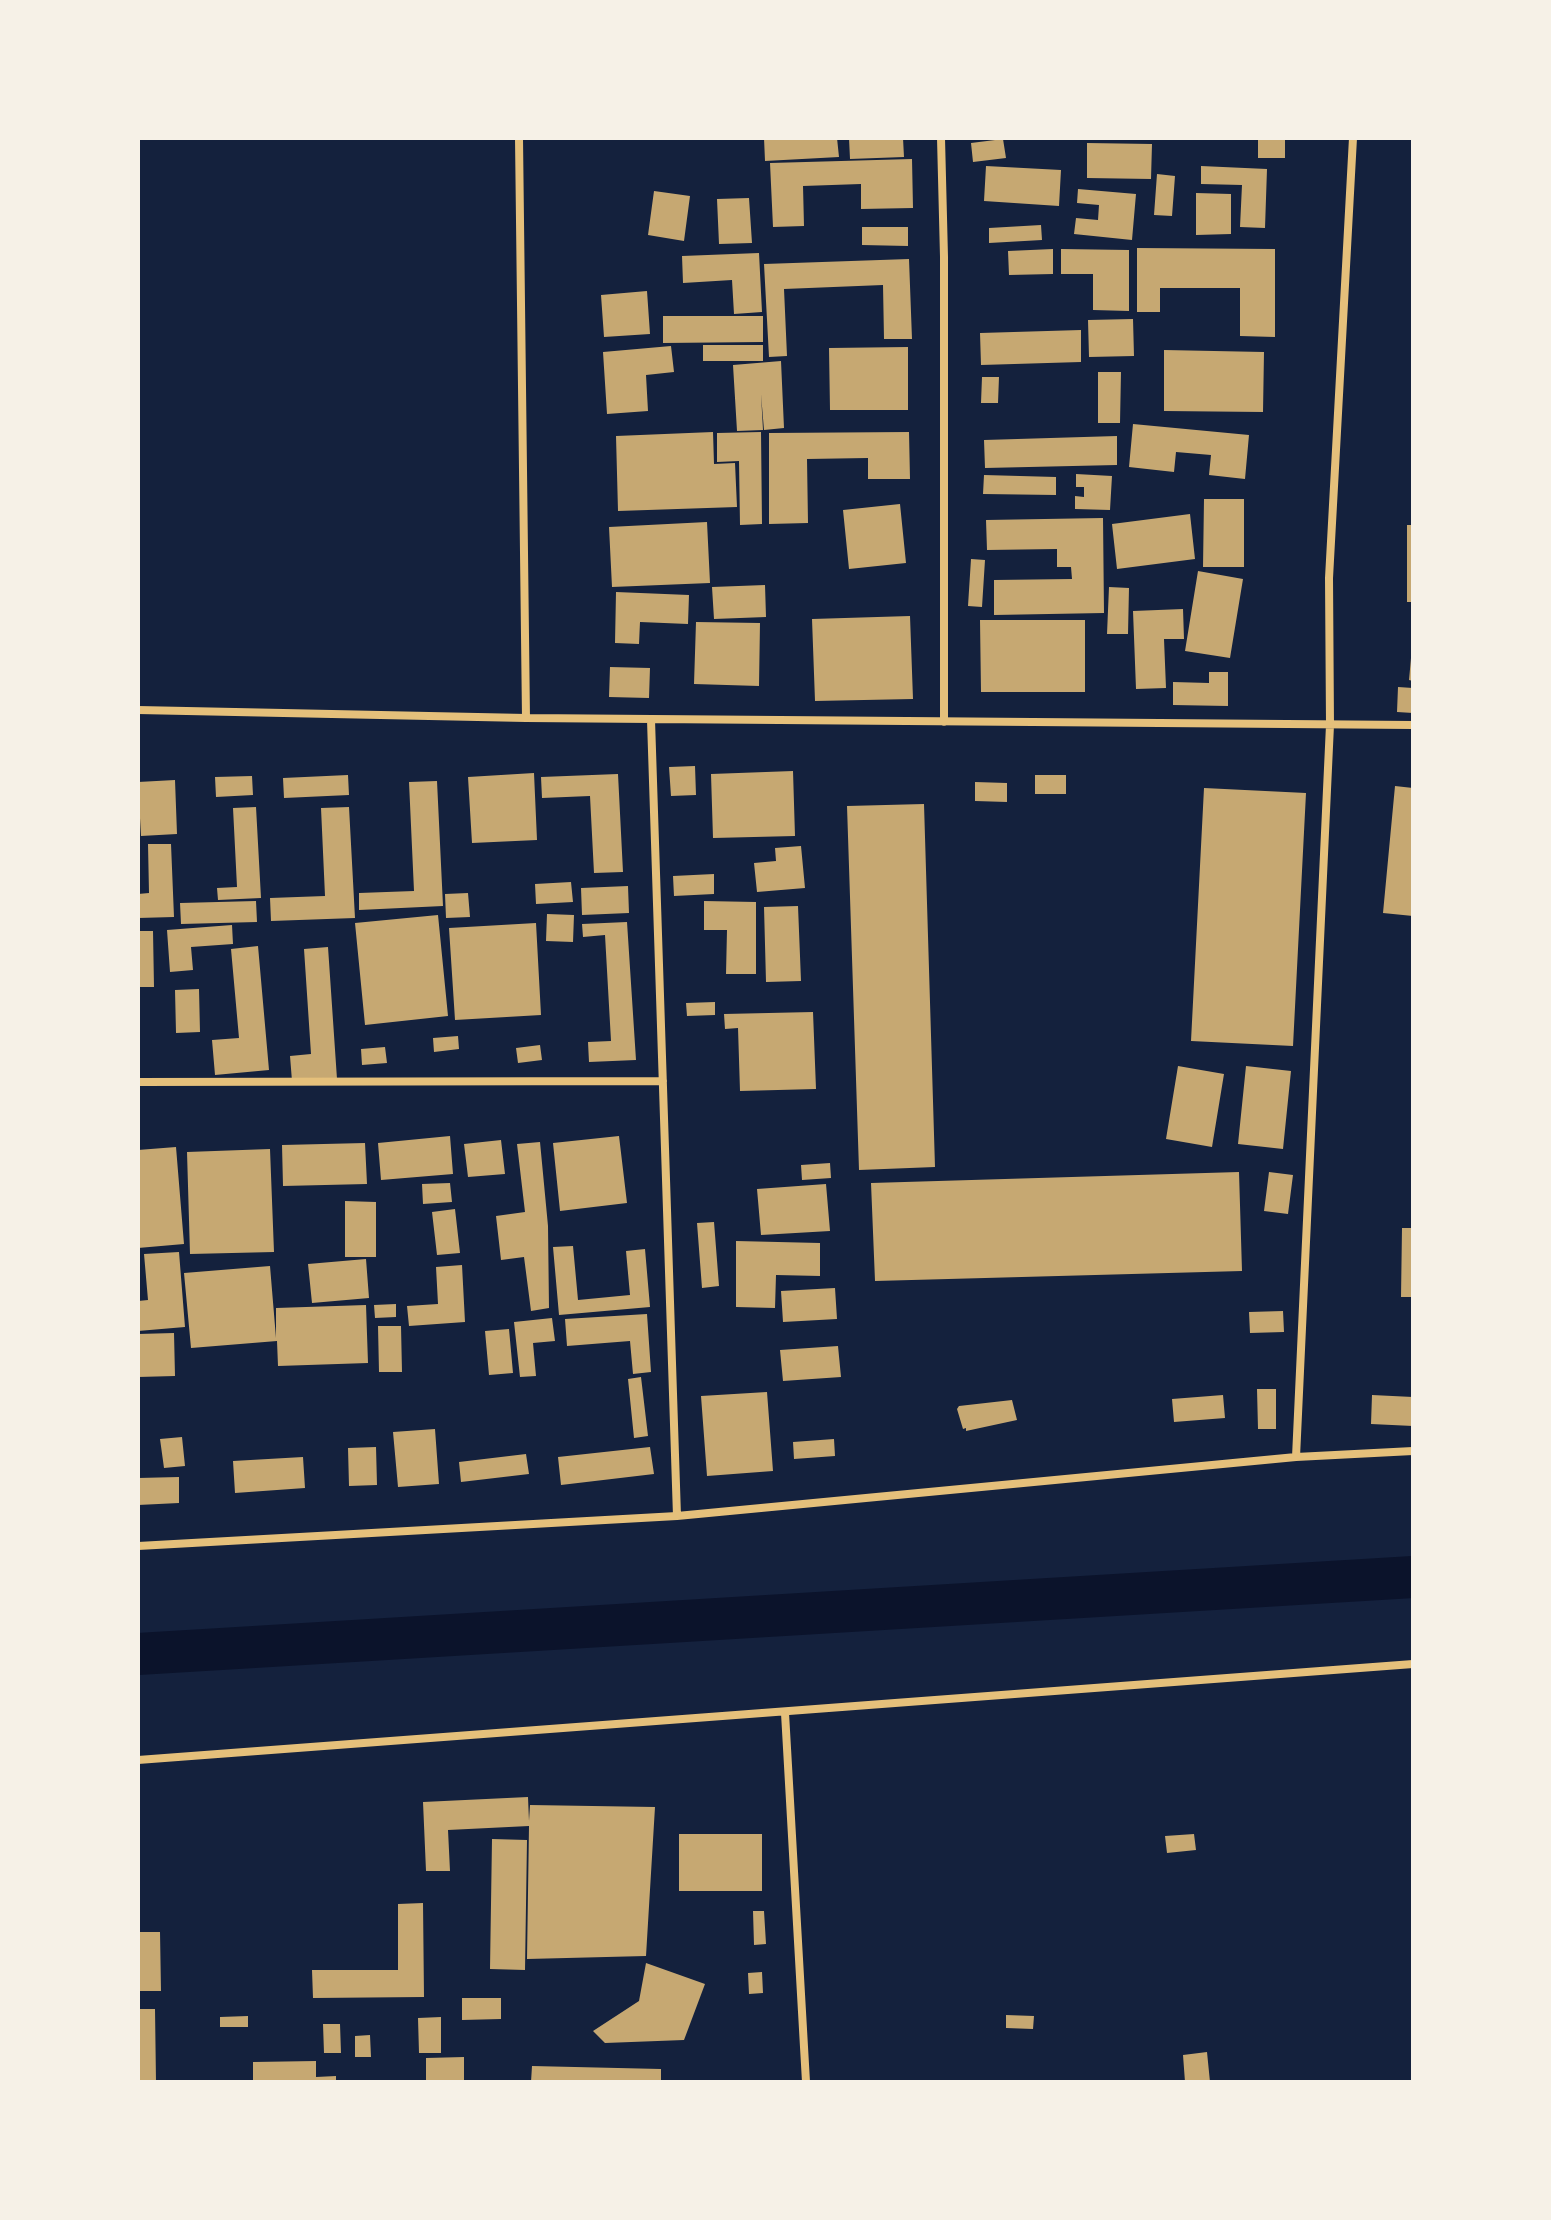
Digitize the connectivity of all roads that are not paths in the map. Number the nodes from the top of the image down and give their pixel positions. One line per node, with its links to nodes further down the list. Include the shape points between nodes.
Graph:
1 (519, 138): 5 (street)
2 (941, 138): 7 (street)
3 (1353, 138): 8 (street, via 1329,578)
4 (138, 710): 5 (street)
5 (526, 718): 6 (street)
6 (651, 720): 7 (street); 10 (street)
7 (944, 722): 8 (street)
8 (1330, 725): 9 (street); 13 (street)
9 (1413, 725)
10 (663, 1081): 11 (street); 14 (street)
11 (138, 1082)
12 (1413, 1451): 13 (street)
13 (1296, 1457): 14 (street)
14 (677, 1516): 15 (street)
15 (138, 1546)
16 (1413, 1664): 17 (street)
17 (785, 1713): 18 (street); 19 (street)
18 (138, 1760)
19 (806, 2082)

